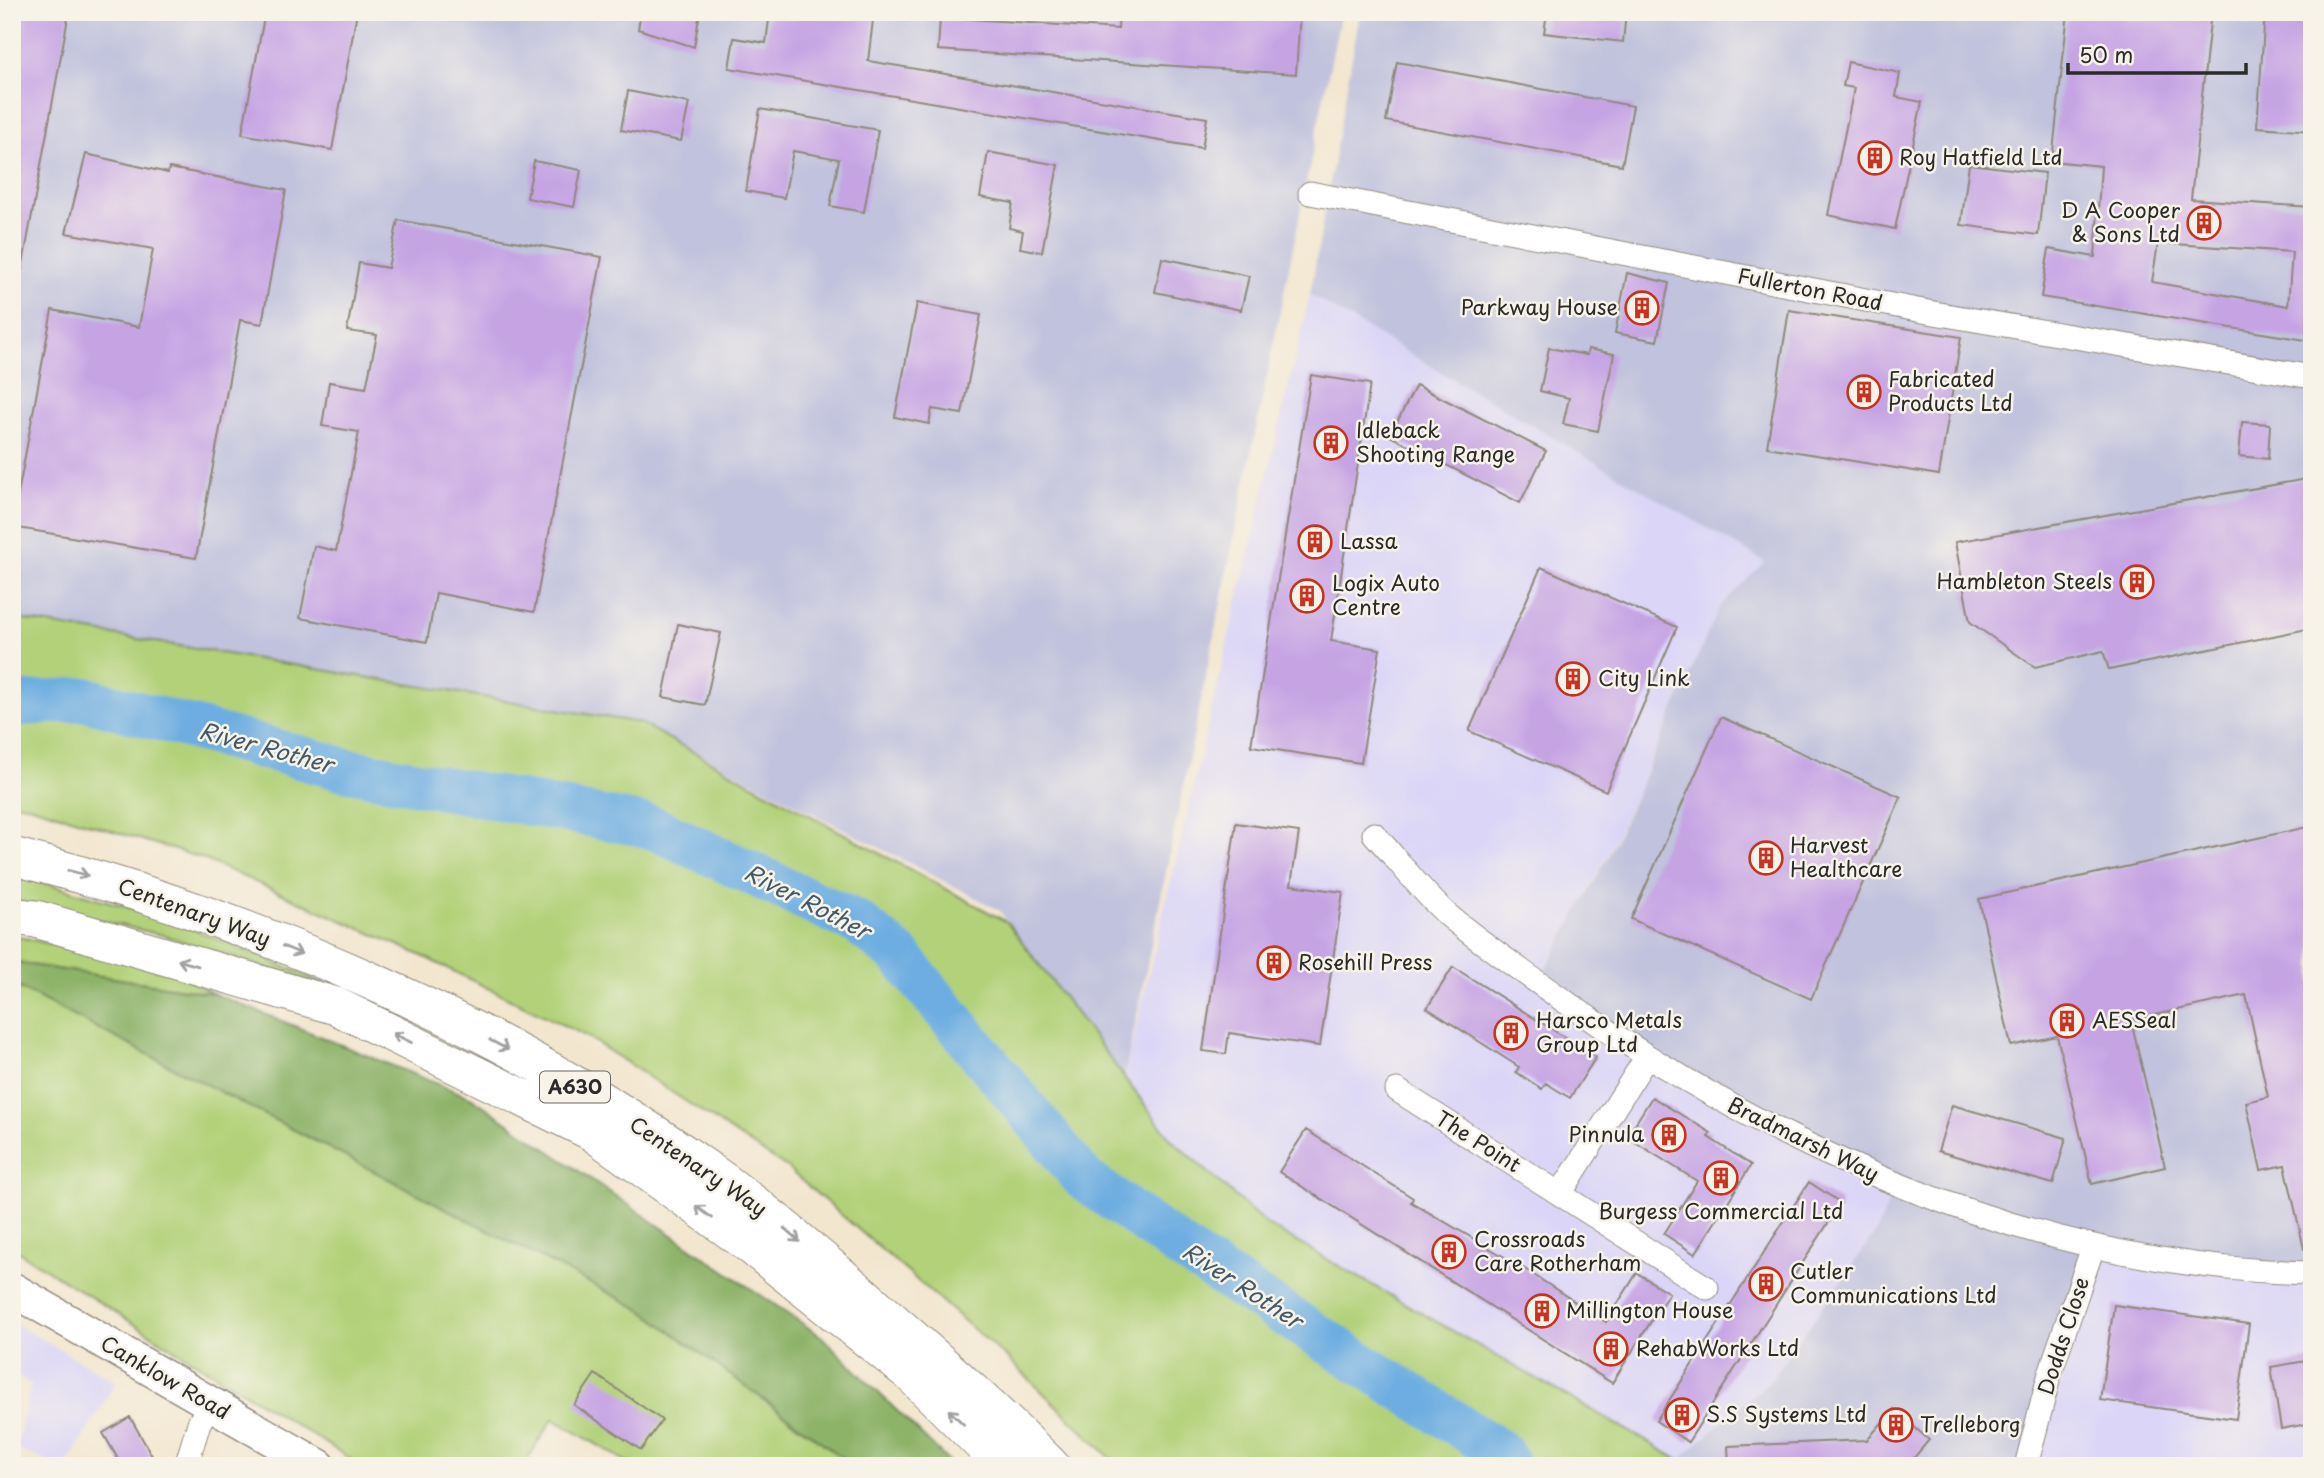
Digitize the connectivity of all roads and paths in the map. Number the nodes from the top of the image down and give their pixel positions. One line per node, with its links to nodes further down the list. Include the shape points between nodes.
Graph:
1 (1310, 193): 2 (street, Fullerton Road, via 1928,312)
2 (2312, 377)
3 (1374, 834): 6 (street, Bradmarsh Way, via 1448,915)
4 (12, 856): 17 (main road, Centenary Way / A630, one-way to 17, via 106,880 320,961 409,1000 570,1083 766,1212 994,1408)
5 (12, 916): 16 (main road, Centenary Way / A630, one-way to 5, via 899,1364 750,1245 592,1132 336,1006 36,919)
6 (1646, 1058): 8 (street); 9 (street, Bradmarsh Way, via 1780,1132 1895,1185)
7 (1396, 1090): 8 (street, The Point)
8 (1560, 1194): 11 (street, The Point)
9 (2093, 1247): 10 (street, Bradmarsh Way, via 2270,1272); 18 (street, Dodds Close, via 2050,1373)
10 (2312, 1273)
11 (1707, 1288)
12 (12, 1289): 13 (street, Canklow Road)
13 (210, 1404): 14 (street); 15 (street, Canklow Road)
14 (186, 1466)
15 (319, 1466)
16 (1004, 1466)
17 (1051, 1466)
18 (2026, 1466)

